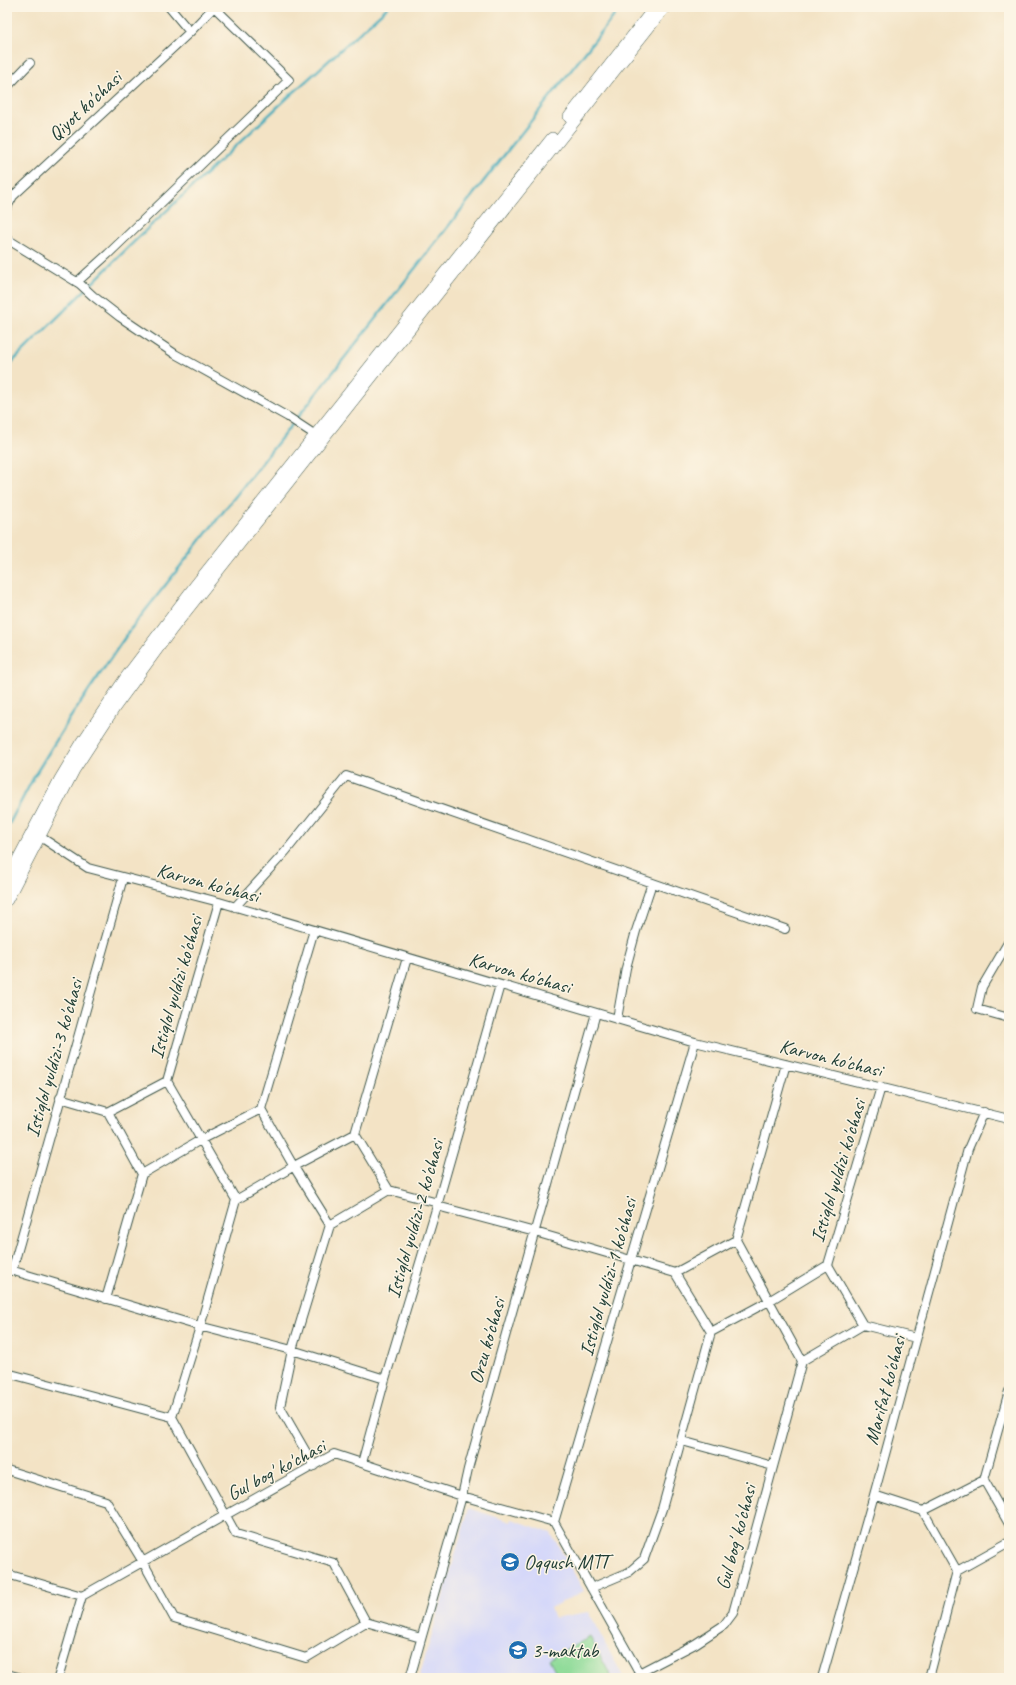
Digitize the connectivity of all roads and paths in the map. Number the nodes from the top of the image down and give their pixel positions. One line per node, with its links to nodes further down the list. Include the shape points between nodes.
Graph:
1 (169, 7): 5 (street)
2 (214, 7): 5 (street, Qiyot ko'chasi); 10 (street, via 289,80)
3 (655, 7): 11 (main road)
4 (665, 7): 11 (main road)
5 (190, 32): 8 (street, Qiyot ko'chasi, via 13,196)
6 (30, 63): 7 (street)
7 (7, 87)
8 (7, 208)
9 (7, 239): 10 (street)
10 (78, 283): 11 (street, via 120,317 175,354 288,416)
11 (319, 437): 12 (main road, via 115,707)
12 (36, 833): 13 (street, Karvon ko'chasi, via 88,868); 14 (main road); 16 (main road)
13 (123, 878): 17 (street, Karvon ko'chasi); 31 (street, Istiqlol yuldizi-3 ko'chasi)
14 (7, 880)
15 (652, 883): 18 (street, via 346,776 286,851); 19 (street); 26 (street, via 626,968)
16 (7, 900)
17 (219, 902): 18 (street, Karvon ko'chasi); 29 (street, Istiqlol yuldizi ko'chasi)
18 (235, 907): 20 (street, Karvon ko'chasi)
19 (785, 929)
20 (314, 930): 22 (street, Karvon ko'chasi); 32 (street)
21 (1009, 941): 25 (street, via 982,987 977,1009)
22 (407, 958): 23 (street, Karvon ko'chasi); 36 (street)
23 (500, 985): 24 (street, Karvon ko'chasi); 42 (street, Istiqlol yuldizi-2 ko'chasi)
24 (596, 1013): 26 (street, Karvon ko'chasi); 44 (street, Orzu ko'chasi)
25 (1009, 1018)
26 (616, 1019): 27 (street, Karvon ko'chasi)
27 (695, 1042): 28 (street, Karvon ko'chasi); 46 (street, Istiqlol yuldizi-1 ko'chasi)
28 (786, 1064): 30 (street, Karvon ko'chasi); 45 (street)
29 (167, 1081): 33 (street); 37 (street)
30 (881, 1087): 34 (street, Karvon ko'chasi); 47 (street, Istiqlol yuldizi ko'chasi)
31 (60, 1098): 33 (street); 48 (street, Istiqlol yuldizi-3 ko'chasi)
32 (261, 1109): 37 (street); 38 (street)
33 (108, 1112): 39 (street)
34 (984, 1112): 35 (street, Karvon ko'chasi); 55 (street, Marifat ko'chasi, via 968,1149)
35 (1009, 1119)
36 (356, 1134): 38 (street); 40 (street)
37 (202, 1139): 39 (street); 41 (street)
38 (294, 1167): 41 (street); 43 (street)
39 (142, 1174): 50 (street)
40 (389, 1190): 42 (street); 43 (street)
41 (236, 1200): 53 (street)
42 (437, 1205): 44 (street); 59 (street, Istiqlol yuldizi-2 ko'chasi)
43 (330, 1225): 56 (street)
44 (535, 1232): 46 (street); 69 (street, Orzu ko'chasi)
45 (736, 1240): 49 (street); 51 (street)
46 (631, 1260): 49 (street); 72 (street, Istiqlol yuldizi-1 ko'chasi)
47 (828, 1265): 51 (street); 52 (street)
48 (9, 1270): 50 (street)
49 (675, 1273): 54 (street)
50 (106, 1299): 53 (street)
51 (769, 1301): 54 (street); 57 (street)
52 (863, 1325): 55 (street); 57 (street)
53 (200, 1327): 56 (street); 61 (street)
54 (711, 1332): 62 (street)
55 (916, 1338): 68 (street, Marifat ko'chasi)
56 (292, 1350): 59 (street); 64 (street, via 280,1407)
57 (802, 1361): 65 (street, Gul bog' ko'chasi)
58 (7, 1373): 61 (street)
59 (385, 1379): 63 (street, Istiqlol yuldizi-2 ko'chasi)
60 (1009, 1391): 67 (street)
61 (172, 1417): 71 (street)
62 (682, 1441): 65 (street); 78 (street, via 644,1559 629,1572)
63 (362, 1463): 64 (street, Gul bog' ko'chasi, via 334,1454); 69 (street, Gul bog' ko'chasi)
64 (314, 1466): 71 (street, Gul bog' ko'chasi)
65 (773, 1466): 83 (street, Gul bog' ko'chasi, via 733,1613 724,1625)
66 (7, 1470): 75 (street, via 106,1501)
67 (984, 1480): 70 (street); 73 (street)
68 (874, 1495): 70 (street); 87 (street, Marifat ko'chasi)
69 (462, 1496): 72 (street, Gul bog' ko'chasi); 81 (street, Orzu ko'chasi)
70 (924, 1511): 76 (street)
71 (226, 1515): 75 (street, Gul bog' ko'chasi); 80 (street, Gul bog' ko'chasi, via 236,1534 334,1563)
72 (554, 1522): 78 (street, Gul bog' ko'chasi)
73 (1009, 1524)
74 (1009, 1542): 76 (street)
75 (143, 1562): 79 (street, Gul bog' ko'chasi); 80 (street, via 174,1618 306,1658)
76 (957, 1571): 88 (street)
77 (7, 1574): 79 (street)
78 (591, 1588): 83 (street, Gul bog' ko'chasi)
79 (82, 1596): 85 (street)
80 (366, 1622): 81 (street)
81 (422, 1638): 86 (street, Orzu ko'chasi)
82 (7, 1674): 84 (street)
83 (641, 1676)
84 (22, 1678)
85 (58, 1678)
86 (410, 1678)
87 (822, 1678)
88 (929, 1678)

